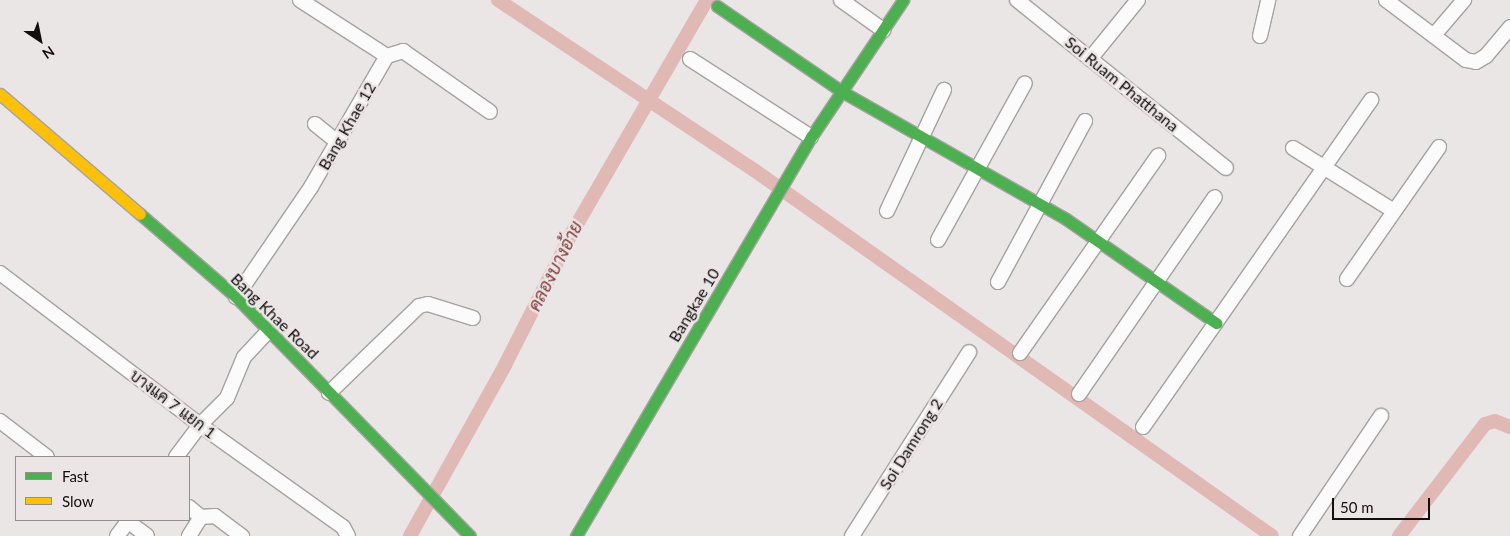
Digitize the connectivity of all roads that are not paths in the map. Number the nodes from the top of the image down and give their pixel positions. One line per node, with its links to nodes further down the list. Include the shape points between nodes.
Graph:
1 (300, 0): 14 (street)
2 (841, 0): 11 (street)
3 (903, 0): 11 (street, Bangkae 10)
4 (1018, 0): 16 (street, Soi Ruam Phatthana)
5 (1138, 0): 16 (street)
6 (1268, 0): 13 (street)
7 (1386, 0): 12 (street)
8 (1464, 0): 12 (street)
9 (717, 6): 19 (street)
10 (1510, 27): 12 (street, via 1486,56 1476,62 1466,60)
11 (882, 30): 19 (street, Bangkae 10)
12 (1435, 34)
13 (1260, 36)
14 (387, 56): 22 (street, via 403,51); 27 (street, Bang Khae 12)
15 (690, 59): 25 (street)
16 (1090, 59): 32 (street, Soi Ruam Phatthana)
17 (1025, 83): 33 (street)
18 (944, 90): 26 (street)
19 (840, 91): 25 (street, Bangkae 10); 26 (street)
20 (0, 94): 44 (street, Bang Khae Road)
21 (1371, 100): 31 (street)
22 (490, 112)
23 (1085, 120): 35 (street)
24 (315, 124): 27 (street)
25 (810, 137): 68 (street, Bangkae 10)
26 (921, 137): 33 (street); 36 (street)
27 (337, 142): 44 (street, Bang Khae 12)
28 (1439, 147): 37 (street)
29 (1293, 148): 31 (street)
30 (1158, 156): 39 (street)
31 (1324, 167): 37 (street); 46 (street)
32 (1226, 168)
33 (979, 170): 35 (street); 38 (street)
34 (1215, 197): 43 (street)
35 (1038, 203): 39 (street); 42 (street)
36 (887, 211)
37 (1394, 211): 41 (street)
38 (938, 240)
39 (1098, 241): 43 (street); 49 (street)
40 (0, 273): 54 (street, บางแค 7 แยก 1)
41 (1347, 279)
42 (998, 282)
43 (1157, 282): 46 (street); 51 (street)
44 (236, 297): 47 (street, Bang Khae Road)
45 (473, 318): 50 (street, via 428,304 419,306)
46 (1216, 323): 55 (street)
47 (268, 331): 50 (street, Bang Khae Road); 54 (street, via 244,357 227,398)
48 (969, 352): 69 (street, Soi Damrong 2)
49 (1020, 353)
50 (330, 393): 67 (street, Bang Khae Road)
51 (1080, 394)
52 (1381, 416): 70 (street)
53 (0, 420): 56 (street)
54 (200, 424): 57 (street); 62 (street, บางแค 7 แยก 1)
55 (1143, 427)
56 (45, 456)
57 (177, 456)
58 (190, 508): 59 (street)
59 (201, 517): 65 (street); 66 (street, via 215,516)
60 (127, 521): 63 (street)
61 (129, 521): 64 (street)
62 (348, 534)
63 (117, 536)
64 (146, 536)
65 (189, 536)
66 (242, 536)
67 (470, 536)
68 (576, 536)
69 (852, 536)
70 (1300, 536)

